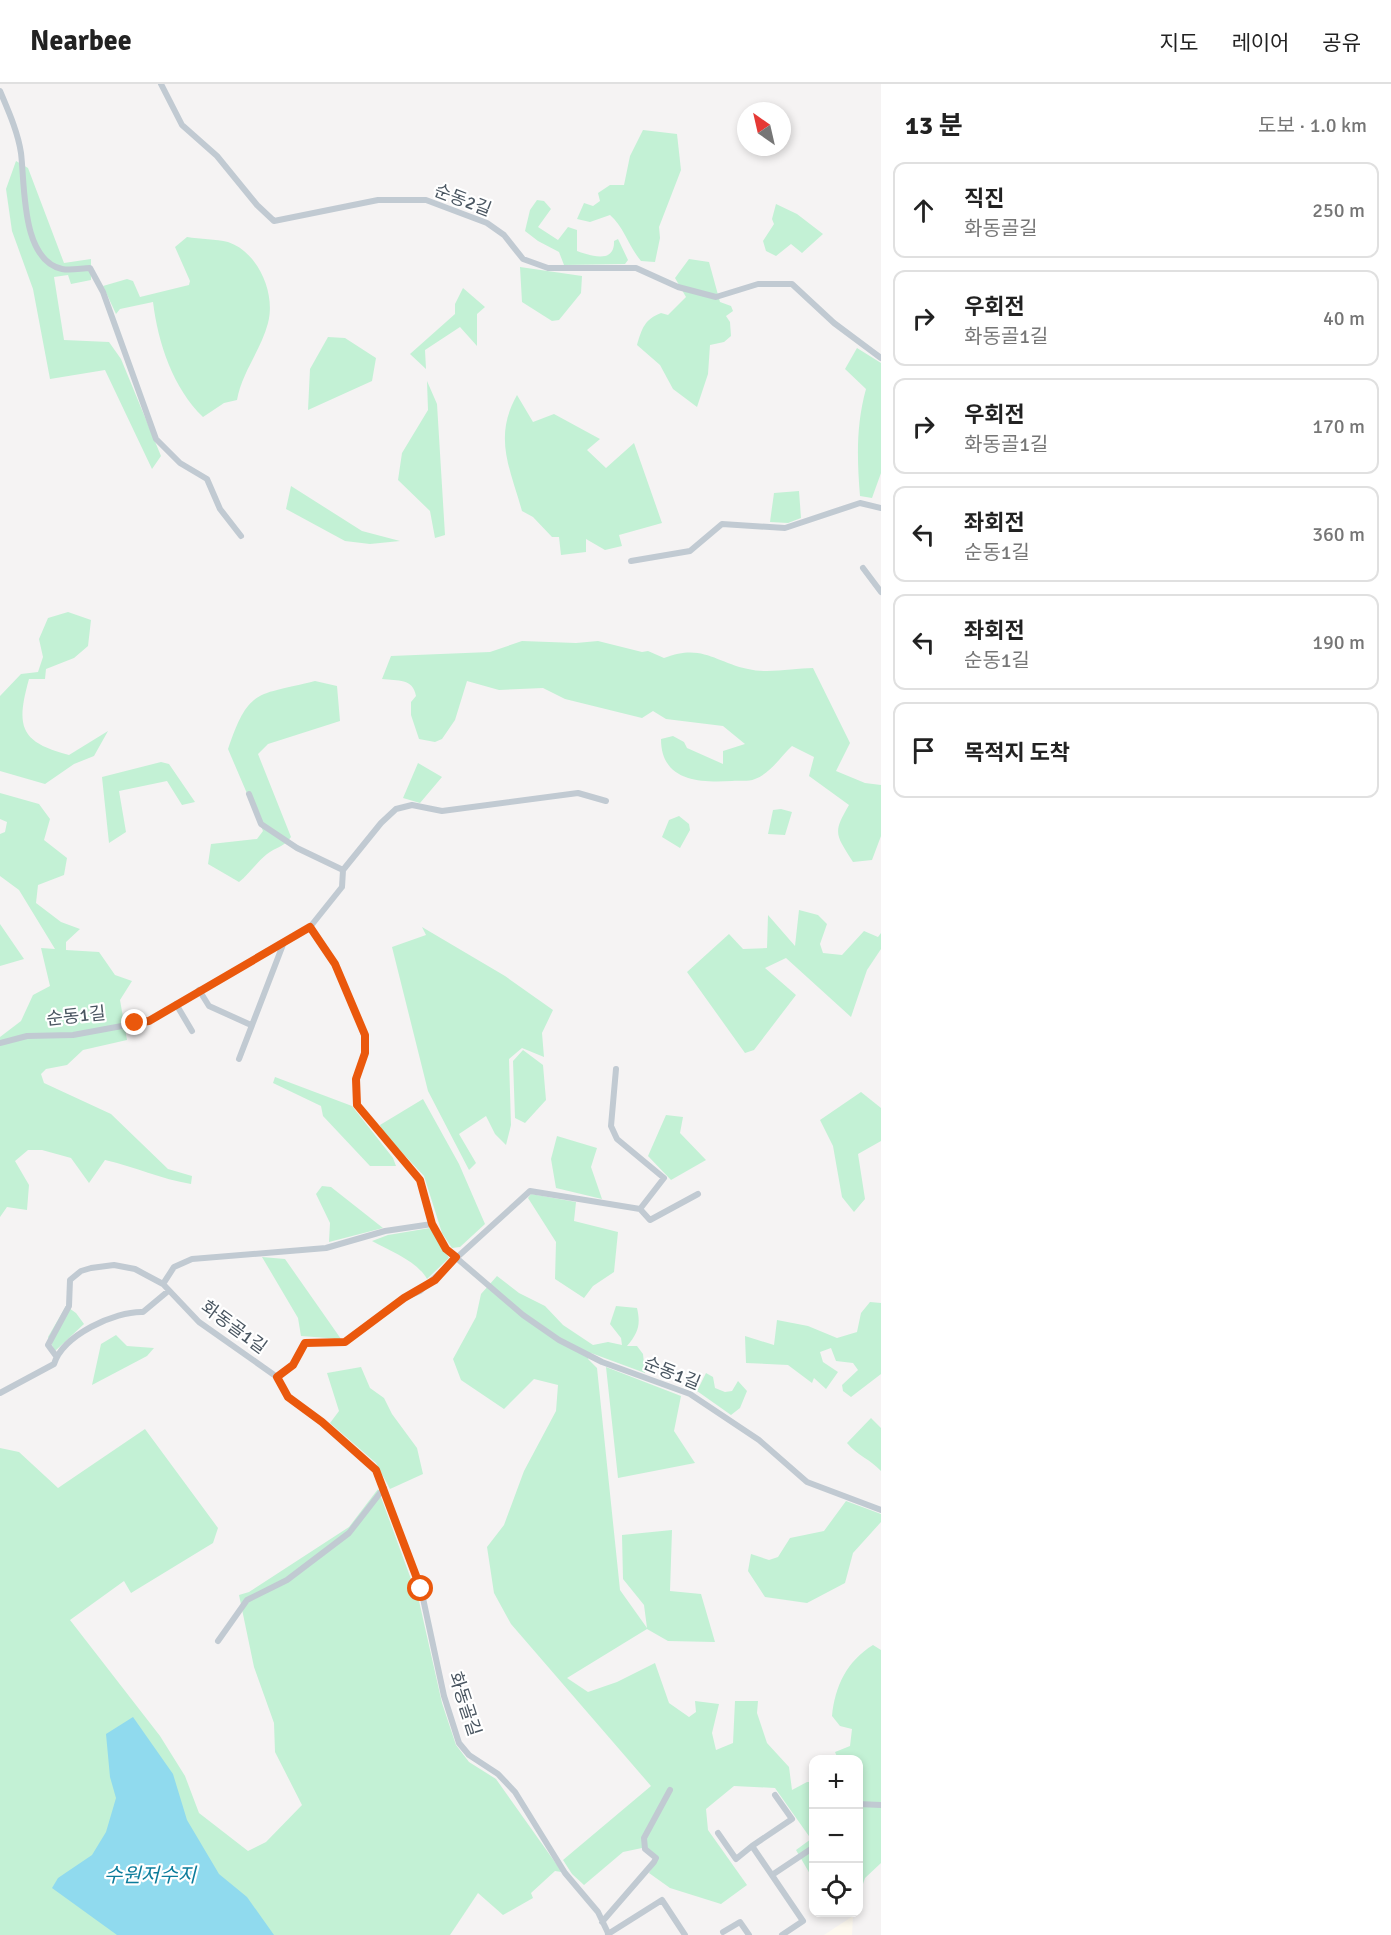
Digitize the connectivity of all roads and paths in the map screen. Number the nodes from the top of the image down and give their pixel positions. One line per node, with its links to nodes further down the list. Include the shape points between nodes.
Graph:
1 (161, 84): 3 (street, 순동2길, via 182,125 217,156 274,221 378,200 426,200 487,223 504,235 523,259 548,268 636,268 678,287 716,297 758,284 792,284 834,323)
2 (0, 91): 5 (street, via 21,151 30,231 41,256 61,269 90,268 103,292 156,439 180,463 207,479 220,509)
3 (881, 358)
4 (881, 508): 6 (street, via 860,503 785,528 722,524 690,551)
5 (241, 536)
6 (631, 561)
7 (863, 568): 8 (street)
8 (881, 592)
9 (249, 794): 11 (street, via 261,824 297,848)
10 (606, 801): 11 (street, via 578,793 442,811 412,805 396,809)
11 (343, 870): 12 (street, 순동1길, via 342,887)
12 (310, 927): 13 (street, 순동1길); 23 (street, 순동1길, via 335,964 365,1035 365,1053 356,1079 357,1105 420,1180)
13 (285, 941): 14 (street, 순동1길); 16 (street)
14 (199, 990): 15 (street, 순동1길); 16 (street, via 209,1006)
15 (176, 1004): 17 (street); 18 (street, 순동1길, via 149,1021)
16 (251, 1025): 19 (street)
17 (192, 1031)
18 (0, 1043)
19 (239, 1059)
20 (616, 1069): 22 (street, via 611,1126 617,1138 664,1178)
21 (698, 1194): 22 (street, via 650,1220)
22 (640, 1209): 24 (street, via 530,1191)
23 (432, 1224): 24 (street, 순동1길, via 446,1249); 25 (street, via 385,1231 326,1248 192,1259 174,1267)
24 (456, 1257): 28 (street, 화동골1길, via 435,1280 345,1342 305,1343 293,1365); 31 (street, 순동1길, via 523,1315 559,1340 602,1362 690,1394 759,1440 807,1482)
25 (163, 1284): 26 (street, 화동골1길); 27 (street, via 135,1269 114,1265 81,1271 70,1280 69,1306 48,1345)
26 (167, 1292): 27 (street, via 143,1312 131,1312 93,1325); 28 (street, 화동골1길, via 199,1322)
27 (56, 1356): 29 (street, via 54,1364)
28 (277, 1377): 30 (street, 화동골길, via 288,1397 376,1470)
29 (0, 1393)
30 (384, 1488): 32 (street, via 349,1533 287,1580 246,1600); 41 (street, 화동골길, via 421,1589 444,1696 459,1743 515,1792 565,1873 585,1894)
31 (881, 1510)
32 (218, 1641)
33 (670, 1790): 41 (street, via 644,1838 645,1849 656,1858)
34 (775, 1795): 38 (street, via 792,1819)
35 (863, 1804): 36 (street)
36 (881, 1805)
37 (718, 1833): 38 (street, via 736,1859)
38 (752, 1846): 40 (street)
39 (809, 1850): 40 (street)
40 (772, 1875): 46 (street, via 803,1921)
41 (602, 1922): 43 (street, 화동골길)
42 (723, 1932): 45 (street, via 740,1922)
43 (608, 1934): 44 (street, 화동골길, via 662,1900)
44 (685, 1935)
45 (749, 1935)
46 (783, 1935)

